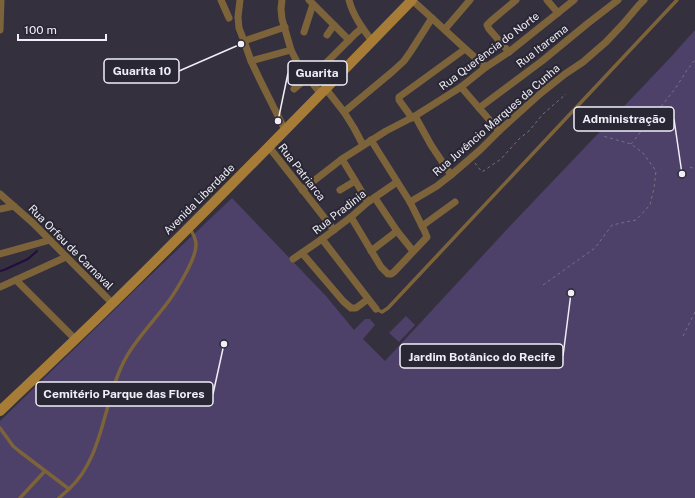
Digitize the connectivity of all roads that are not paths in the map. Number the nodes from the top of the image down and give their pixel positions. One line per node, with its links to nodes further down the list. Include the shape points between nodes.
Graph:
1 (1, 0): 22 (street)
2 (221, 0): 16 (street)
3 (240, 0): 26 (street, via 239,28)
4 (282, 0): 19 (street, via 281,10)
5 (349, 0): 20 (street)
6 (412, 0): 17 (street); 27 (main road, Avenida Liberdade)
7 (470, 0): 21 (street)
8 (516, 0): 30 (street, via 487,25)
9 (547, 0): 15 (street)
10 (574, 0): 15 (street, Rua Querência do Norte)
11 (618, 0): 38 (street, Rua Itarema)
12 (677, 0): 75 (lane, via 393,303 384,311)
13 (311, 2): 18 (street); 23 (street)
14 (639, 2): 42 (street, Rua Juvêncio Marques da Cunha, via 606,42 540,94)
15 (558, 12): 30 (street, Rua Querência do Norte)
16 (229, 18)
17 (432, 18): 21 (street); 39 (street, via 404,60)
18 (334, 25): 24 (street); 25 (street)
19 (285, 28): 26 (street); 29 (street)
20 (362, 28): 25 (street); 27 (street)
21 (445, 29): 28 (street)
22 (0, 30)
23 (304, 32)
24 (327, 34)
25 (349, 40): 32 (street)
26 (244, 41): 31 (street)
27 (372, 41): 37 (main road, Avenida Liberdade)
28 (465, 49): 33 (street); 40 (street, via 399,97)
29 (291, 50): 31 (street); 34 (street)
30 (509, 52): 33 (street, Rua Querência do Norte)
31 (251, 61): 41 (street)
32 (326, 63)
33 (486, 67): 35 (street, Rua Querência do Norte)
34 (309, 78): 36 (street); 37 (street)
35 (462, 87): 38 (street); 40 (street, Rua Querência do Norte)
36 (294, 89)
37 (324, 92): 39 (street); 41 (main road, Avenida Liberdade)
38 (479, 108): 42 (street)
39 (344, 112): 44 (street)
40 (414, 117): 43 (street, Rua Querência do Norte); 47 (street)
41 (285, 130): 45 (main road, Avenida Liberdade)
42 (499, 131): 47 (street, Rua Juvêncio Marques da Cunha)
43 (371, 140): 44 (street, Rua Querência do Norte); 49 (street)
44 (363, 145): 46 (street, Rua Querência do Norte)
45 (268, 147): 50 (street, Rua Patriarca); 60 (main road, Avenida Liberdade)
46 (342, 159): 48 (street); 50 (street, Rua Querência do Norte)
47 (451, 175): 54 (street, Rua Juvêncio Marques da Cunha)
48 (355, 181): 51 (street); 53 (street)
49 (397, 182): 53 (street, Rua Pradinia); 54 (street)
50 (302, 190): 61 (street, Rua Patriarca)
51 (340, 190)
52 (0, 194): 56 (street, Rua Orfeu de Carnaval)
53 (372, 200): 58 (street, Rua Pradinia); 62 (street)
54 (410, 202): 59 (street)
55 (455, 202): 59 (street)
56 (14, 206): 57 (street); 64 (street, Rua Orfeu de Carnaval)
57 (0, 209)
58 (351, 217): 61 (street, Rua Pradinia); 65 (street)
59 (422, 226): 66 (street, via 427,237)
60 (188, 228): 74 (main road, Avenida Liberdade); 80 (lane, via 195,238 196,246 189,265 169,301 124,361 86,468)
61 (334, 230): 63 (street, Rua Pradinia)
62 (397, 231): 65 (street); 66 (street)
63 (322, 239): 67 (street, Rua Pradinia); 73 (street)
64 (50, 240): 68 (street); 69 (street, Rua Orfeu de Carnaval)
65 (371, 251): 66 (street, via 380,267 391,274)
66 (413, 251)
67 (302, 253): 70 (street, Rua Pradinia); 73 (street, via 347,306 353,308)
68 (0, 254)
69 (66, 257): 71 (street); 74 (street, Rua Orfeu de Carnaval)
70 (293, 259)
71 (16, 280): 72 (street); 76 (street)
72 (0, 287)
73 (368, 299): 75 (street)
74 (112, 303): 76 (main road, Avenida Liberdade)
75 (376, 309)
76 (75, 339): 77 (main road, Avenida Liberdade)
77 (0, 411)
78 (0, 428): 79 (lane, via 13,446)
79 (45, 471): 80 (lane); 81 (lane)
80 (69, 489): 82 (lane)
81 (20, 498)
82 (59, 498)

